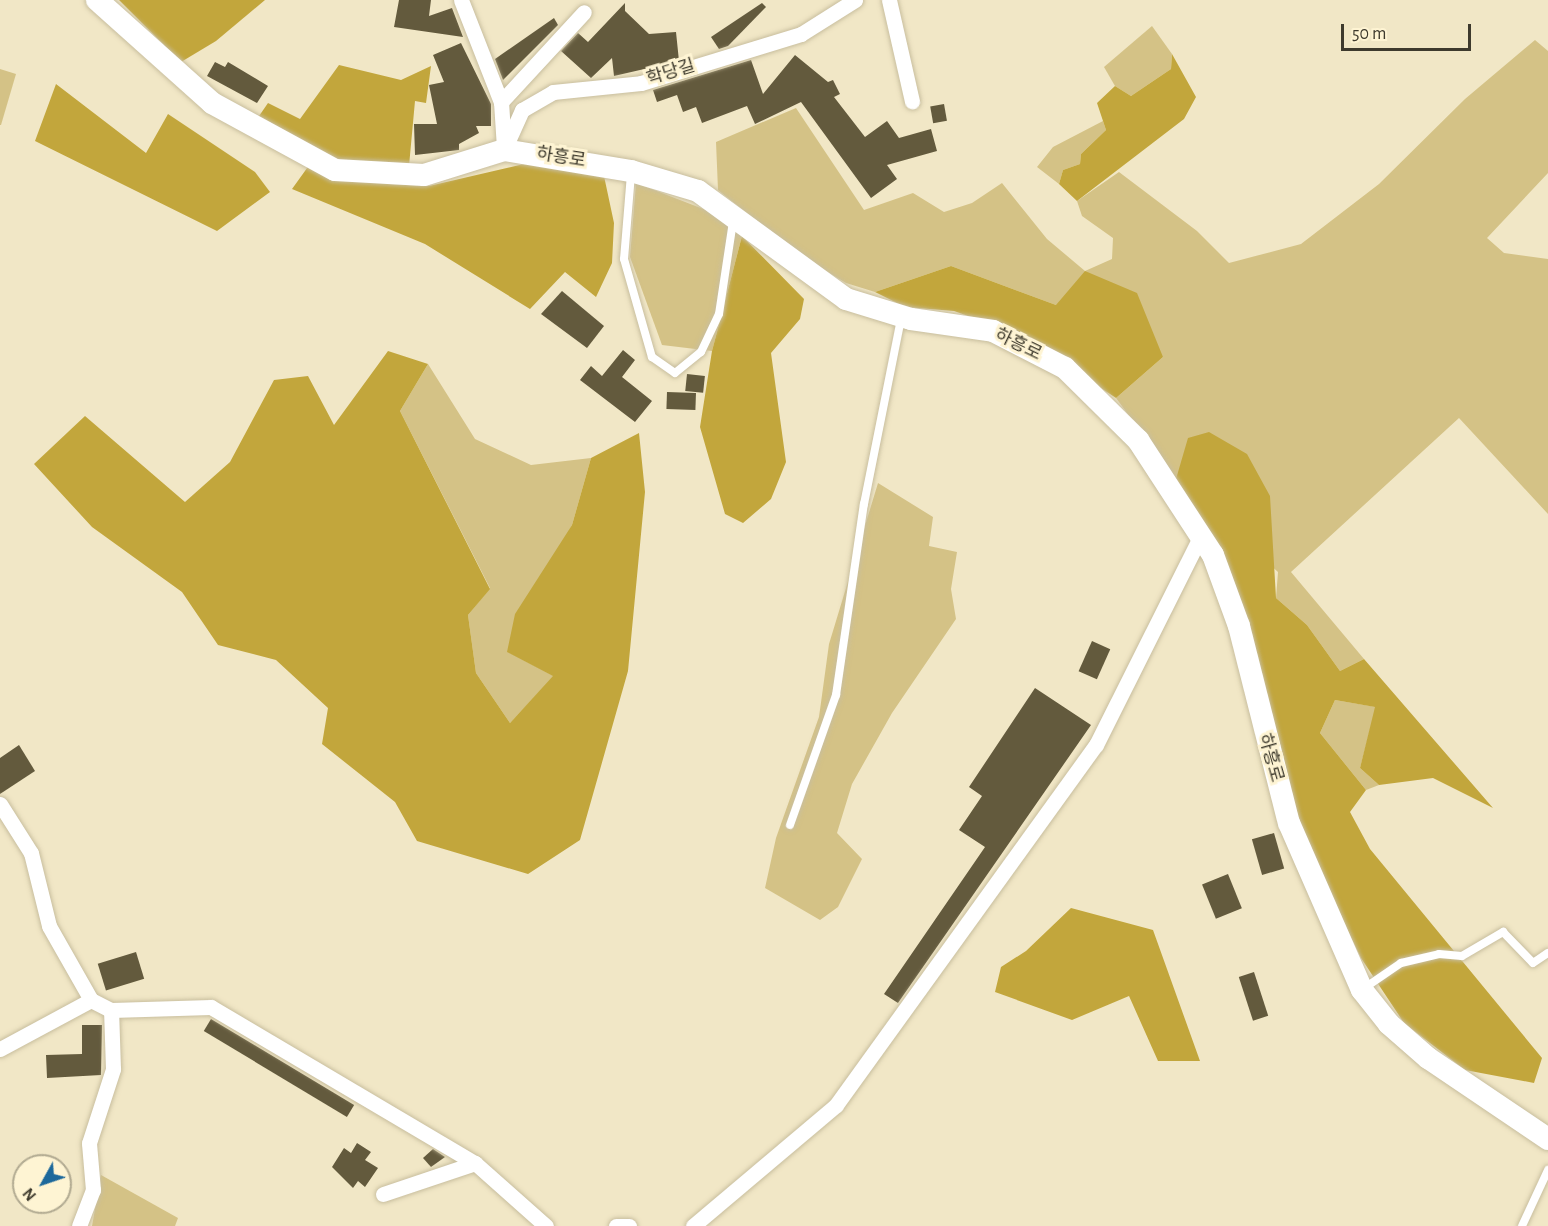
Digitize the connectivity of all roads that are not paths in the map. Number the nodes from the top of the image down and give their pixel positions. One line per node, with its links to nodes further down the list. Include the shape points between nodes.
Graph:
1 (97, 0): 8 (street, 하흥로, via 212,103 335,171 424,175)
2 (460, 0): 7 (street)
3 (855, 0): 8 (street, 학당길, via 801,34 641,83 553,93 522,110)
4 (889, 0): 6 (street)
5 (584, 12): 7 (street)
6 (912, 101)
7 (501, 102): 8 (street)
8 (504, 150): 9 (street, 하흥로)
9 (631, 171): 10 (street, 하흥로, via 698,190); 10 (lane, via 624,259 652,357 675,373 701,352 719,314)
10 (733, 216): 11 (street, 하흥로, via 846,299)
11 (901, 316): 12 (street, 하흥로, via 993,331 1065,368 1138,440); 14 (lane, via 864,504 836,695)
12 (1201, 535): 16 (street, 하흥로, via 1213,555 1239,626 1289,824); 28 (street, via 1096,745 836,1105)
13 (0, 804): 17 (street, via 31,854 49,926)
14 (790, 825)
15 (1548, 952): 16 (lane, via 1533,963 1503,932 1462,956 1439,954 1401,963)
16 (1362, 990): 20 (street, 하흥로, via 1389,1024 1428,1058)
17 (91, 1000): 18 (street); 19 (street)
18 (111, 1010): 21 (street, via 211,1007); 24 (street, via 113,1069 89,1143 93,1190)
19 (0, 1049)
20 (1548, 1140)
21 (476, 1163): 23 (street); 25 (street)
22 (1548, 1170): 29 (lane)
23 (383, 1194)
24 (79, 1226)
25 (546, 1226)
26 (616, 1226): 27 (street)
27 (629, 1226)
28 (693, 1226)
29 (1522, 1226)

